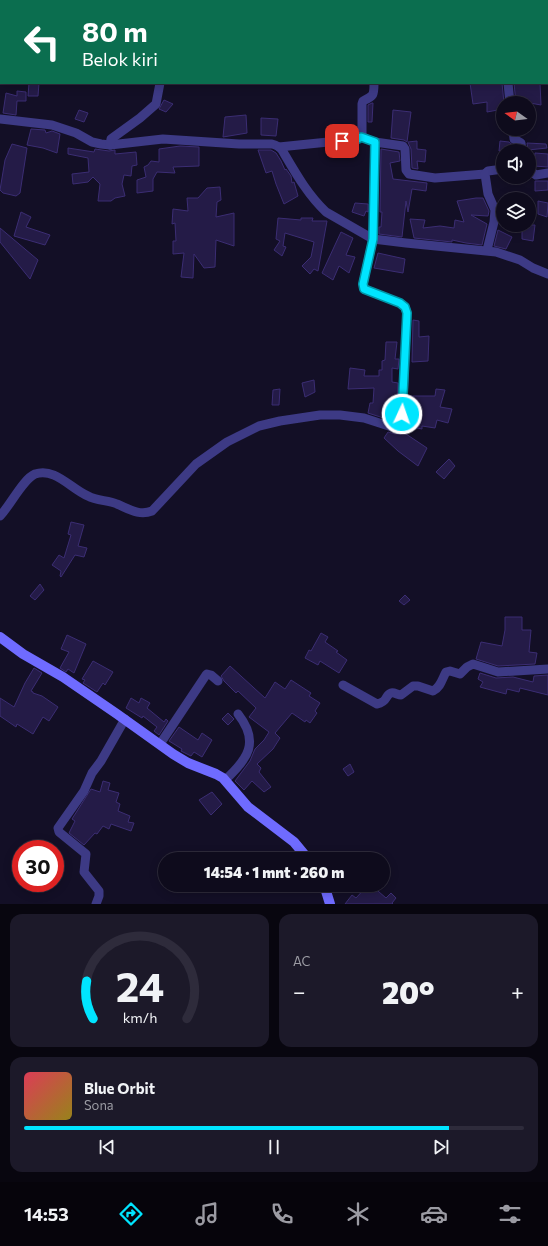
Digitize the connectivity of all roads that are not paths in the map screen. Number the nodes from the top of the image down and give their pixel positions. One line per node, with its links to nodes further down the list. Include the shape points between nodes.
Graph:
1 (160, 84): 10 (street, via 156,104 111,139)
2 (374, 84): 7 (street, via 373,96 362,104)
3 (508, 84): 4 (street)
4 (509, 96)
5 (0, 120): 10 (street, via 52,125 76,133 92,142)
6 (514, 136): 9 (street)
7 (361, 137): 8 (street); 11 (street)
8 (375, 142): 14 (street, via 404,147 406,170 409,174 435,178); 16 (street)
9 (521, 144)
10 (110, 145): 11 (street, via 163,139 272,144)
11 (279, 147): 16 (street, via 311,197 326,212)
12 (496, 170): 14 (street)
13 (548, 173): 15 (street)
14 (485, 174): 17 (street, via 488,194 495,210)
15 (536, 174)
16 (373, 239): 17 (street); 19 (street, via 364,289 400,303 407,313 402,423 399,428 364,418 340,415 280,420 259,426 227,442 196,464 152,511 146,514 88,496 58,476 48,473 36,474 27,479)
17 (487, 250): 18 (street, via 520,260)
18 (548, 274)
19 (0, 516)
20 (0, 637): 25 (street)
21 (548, 669): 23 (street, via 498,672 473,664 460,674 446,672 441,684 433,691 413,686 401,695 390,693 378,704)
22 (218, 681): 26 (street, via 211,675 206,675)
23 (343, 685)
24 (238, 714): 27 (street, via 247,728 249,747 238,768)
25 (125, 719): 26 (street); 30 (street, via 84,791 58,828 59,832 86,854 84,872 99,893)
26 (160, 744): 27 (street, via 188,763)
27 (225, 780): 28 (street, via 248,807 294,842)
28 (302, 852)
29 (327, 892): 31 (street)
30 (96, 904)
31 (330, 904)

